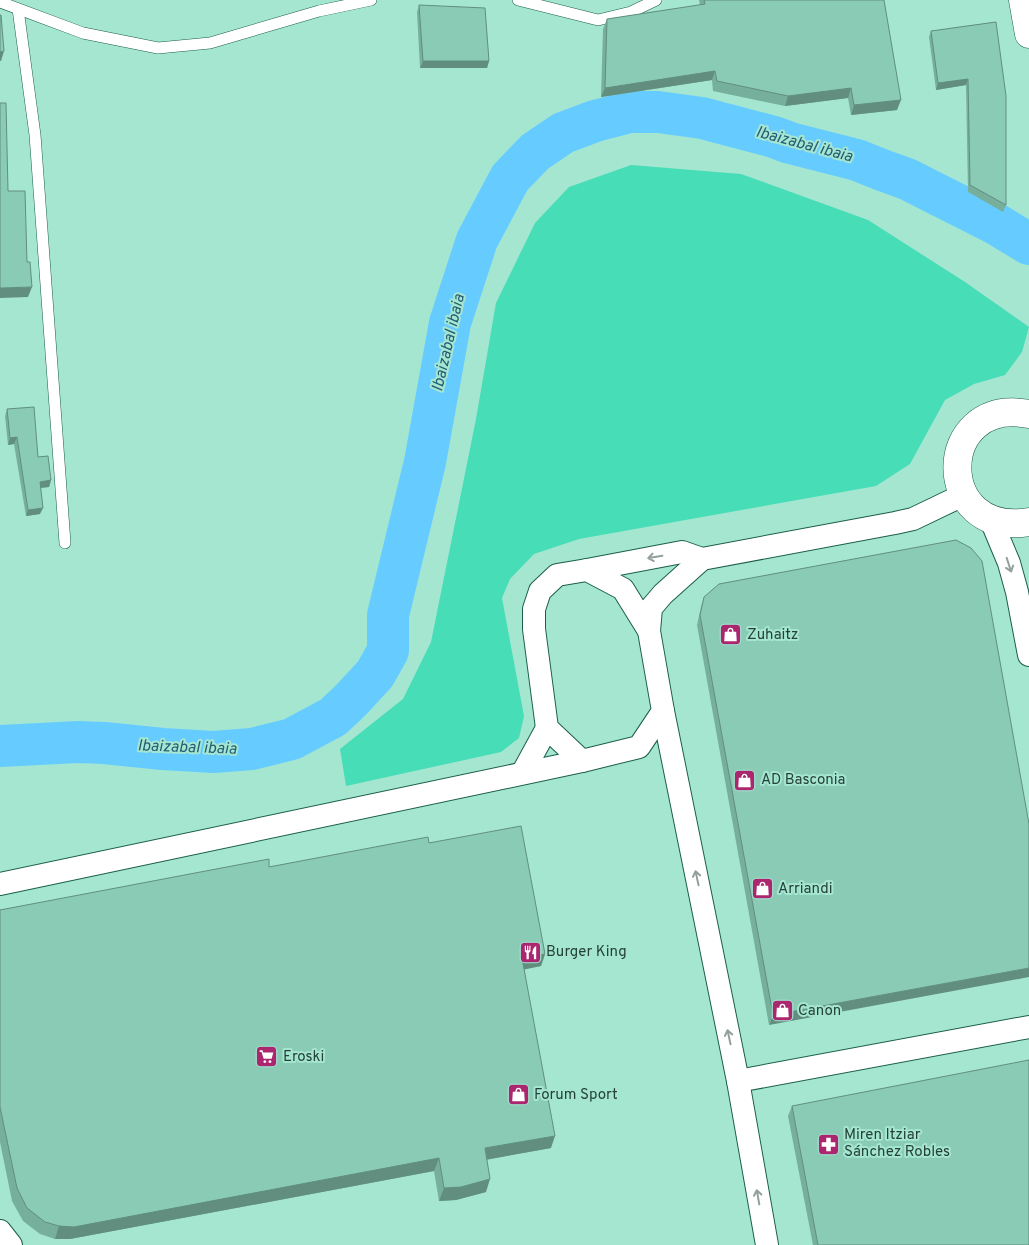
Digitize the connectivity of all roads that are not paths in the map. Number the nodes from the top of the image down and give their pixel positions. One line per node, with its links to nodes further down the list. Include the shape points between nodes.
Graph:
1 (371, 0): 6 (lane, via 319,11 210,43 158,48 83,33)
2 (518, 0): 3 (lane, via 598,20 631,12)
3 (656, 0)
4 (1023, 0): 7 (street)
5 (0, 2): 6 (lane)
6 (18, 9): 12 (lane, via 35,134)
7 (1029, 34)
8 (1029, 414): 9 (street, via 1015,411 998,413 970,431 961,445 957,462)
9 (963, 495): 10 (street, via 975,510); 13 (street, via 913,519)
10 (991, 520): 11 (street, via 1010,524); 16 (street, one-way to 16, via 1009,563)
11 (1029, 522)
12 (65, 543)
13 (702, 559): 14 (street, one-way to 14, via 682,552); 15 (street, via 650,608)
14 (587, 570): 15 (street, via 623,589); 18 (street, via 557,576 540,591 534,609)
15 (649, 631): 17 (street)
16 (1029, 655)
17 (662, 711): 19 (street, via 639,747); 24 (street, one-way to 17)
18 (547, 728): 19 (street); 20 (street); 21 (street)
19 (582, 760): 20 (street)
20 (555, 765): 21 (street)
21 (523, 772): 22 (street)
22 (0, 884)
23 (1029, 1026): 24 (street)
24 (738, 1081): 27 (street, one-way to 24)
25 (0, 1231): 26 (street)
26 (11, 1245)
27 (767, 1245)

